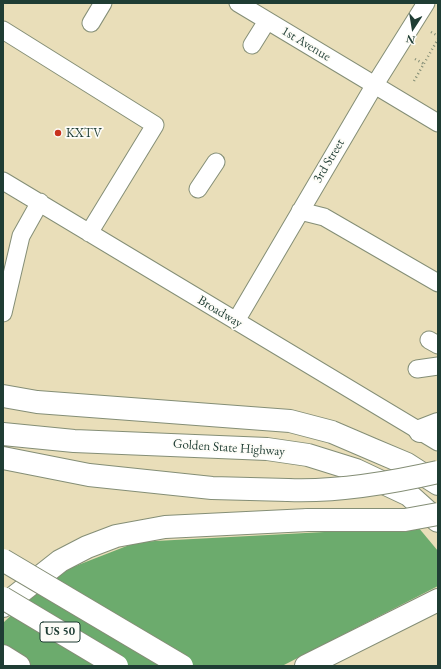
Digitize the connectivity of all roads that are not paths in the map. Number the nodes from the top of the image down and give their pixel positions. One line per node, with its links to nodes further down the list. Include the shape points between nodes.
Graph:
1 (103, 3): 5 (street)
2 (238, 3): 4 (street, 1st Avenue)
3 (426, 3): 8 (street, 3rd Street)
4 (267, 21): 7 (street); 8 (street, 1st Avenue)
5 (91, 23)
6 (3, 30): 15 (street, via 155,125)
7 (252, 45)
8 (374, 86): 9 (street, 1st Avenue); 14 (street, 3rd Street)
9 (438, 123)
10 (216, 162): 12 (street)
11 (3, 181): 13 (street, Broadway)
12 (198, 190)
13 (40, 202): 15 (street, Broadway); 17 (street, via 21,236)
14 (300, 211): 16 (street, via 324,217); 18 (street, 3rd Street)
15 (89, 233): 18 (street, Broadway)
16 (438, 284)
17 (3, 313)
18 (236, 321): 22 (street, Broadway)
19 (438, 366): 20 (street)
20 (417, 369)
21 (3, 396): 26 (highway, via 36,402 290,421 332,432 407,464)
22 (432, 432)
23 (5, 434): 28 (highway, Golden State Highway, via 74,441 267,449 308,455 356,470 408,495)
24 (3, 458): 25 (highway, bridge, via 89,475 212,488 297,490 348,487 405,480)
25 (438, 472)
26 (438, 484)
27 (438, 514): 32 (highway, bridge, via 405,520 308,520 165,527 116,536 60,561)
28 (438, 521)
29 (3, 560): 36 (highway, bridge)
30 (3, 598): 35 (highway, US 50, bridge)
31 (438, 600): 37 (highway)
32 (3, 606)
33 (3, 656): 34 (highway)
34 (19, 666)
35 (117, 666)
36 (182, 666)
37 (306, 666)

